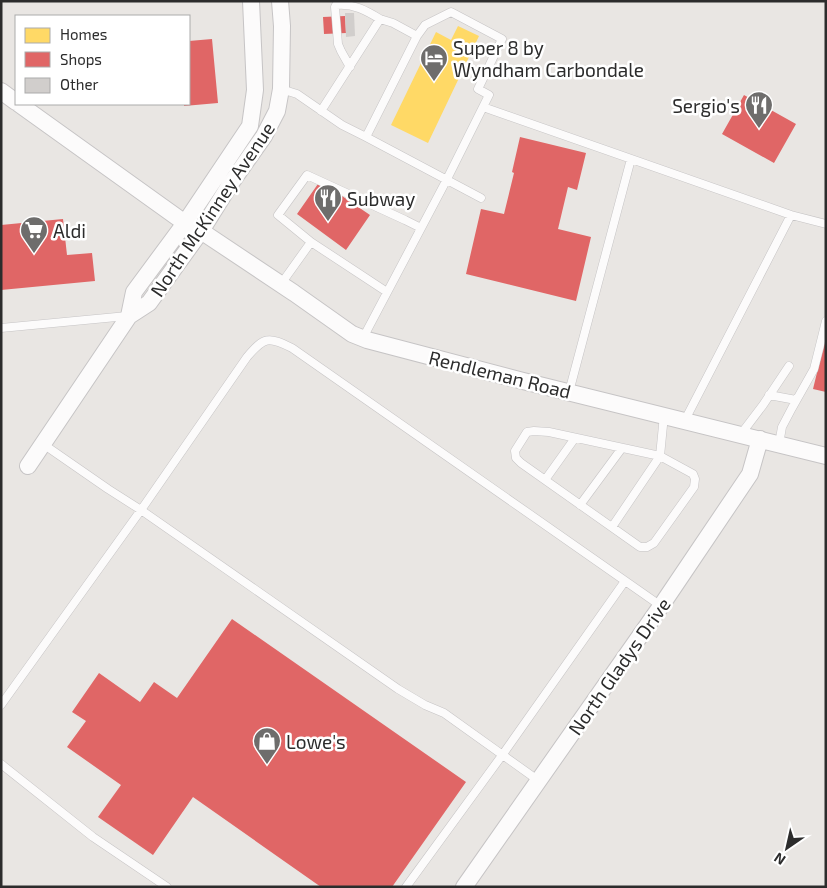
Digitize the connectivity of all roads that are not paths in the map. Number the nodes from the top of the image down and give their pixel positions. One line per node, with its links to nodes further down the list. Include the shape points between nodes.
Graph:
1 (251, 1): 17 (street, North McKinney Avenue, via 255,90 250,126)
2 (280, 1): 6 (street, North McKinney Avenue)
3 (380, 19): 4 (lane); 5 (lane); 5 (lane, via 357,6 336,5 338,44)
4 (417, 36): 10 (lane, via 425,25 451,12 502,39 478,89 489,95); 12 (lane)
5 (350, 66): 11 (lane)
6 (281, 90): 11 (lane, via 297,94); 20 (street, North McKinney Avenue, via 278,111 264,136)
7 (1, 91): 8 (street, Rendleman Road)
8 (15, 102)
9 (20, 105): 17 (street, Rendleman Road)
10 (483, 107): 13 (lane); 14 (lane)
11 (321, 111): 12 (lane)
12 (366, 137): 14 (lane)
13 (631, 159): 16 (lane); 29 (lane)
14 (446, 181): 15 (lane); 19 (lane)
15 (481, 198)
16 (791, 215): 18 (lane); 33 (lane)
17 (185, 223): 20 (street, Rendleman Road); 24 (street, North McKinney Avenue, via 134,292)
18 (826, 224)
19 (421, 228): 21 (lane, via 307,175 278,216); 23 (lane)
20 (201, 232): 22 (street, Rendleman Road); 24 (street, North McKinney Avenue, via 149,303)
21 (311, 242): 22 (lane); 23 (lane)
22 (281, 284): 27 (street, Rendleman Road, via 352,334)
23 (387, 292): 27 (lane)
24 (129, 316): 26 (lane); 37 (street, North McKinney Avenue)
25 (826, 321): 31 (lane, via 814,369)
26 (1, 328)
27 (363, 338): 29 (street, Rendleman Road)
28 (790, 366): 30 (lane)
29 (569, 392): 32 (street, Rendleman Road)
30 (769, 396): 31 (lane); 34 (lane)
31 (796, 400): 38 (lane, via 782,427)
32 (664, 415): 33 (street, Rendleman Road); 40 (lane)
33 (685, 420): 34 (street, Rendleman Road)
34 (741, 434): 36 (street, Rendleman Road)
35 (575, 438): 39 (lane); 43 (lane); 43 (lane, via 549,432 527,432 514,451 516,458)
36 (760, 439): 38 (street, Rendleman Road); 48 (street, North Gladys Drive, via 750,474)
37 (43, 444): 42 (street, North McKinney Avenue); 45 (lane)
38 (779, 444): 41 (street, Rendleman Road)
39 (622, 448): 40 (lane); 44 (lane)
40 (660, 456): 46 (lane); 46 (lane, via 693,474 694,487 654,543 647,547 640,546)
41 (826, 456)
42 (28, 466)
43 (545, 480): 44 (lane)
44 (580, 505): 46 (lane)
45 (141, 510): 47 (lane, via 247,357 264,340 272,340 296,351); 49 (lane); 50 (lane, via 398,689 444,713)
46 (612, 527)
47 (625, 580): 48 (lane); 50 (lane)
48 (661, 606): 52 (street, North Gladys Drive)
49 (1, 705)
50 (503, 754): 52 (lane); 54 (lane)
51 (1, 764): 53 (lane, via 93,837)
52 (539, 780): 55 (street, North Gladys Drive)
53 (167, 887)
54 (406, 887)
55 (464, 887)

